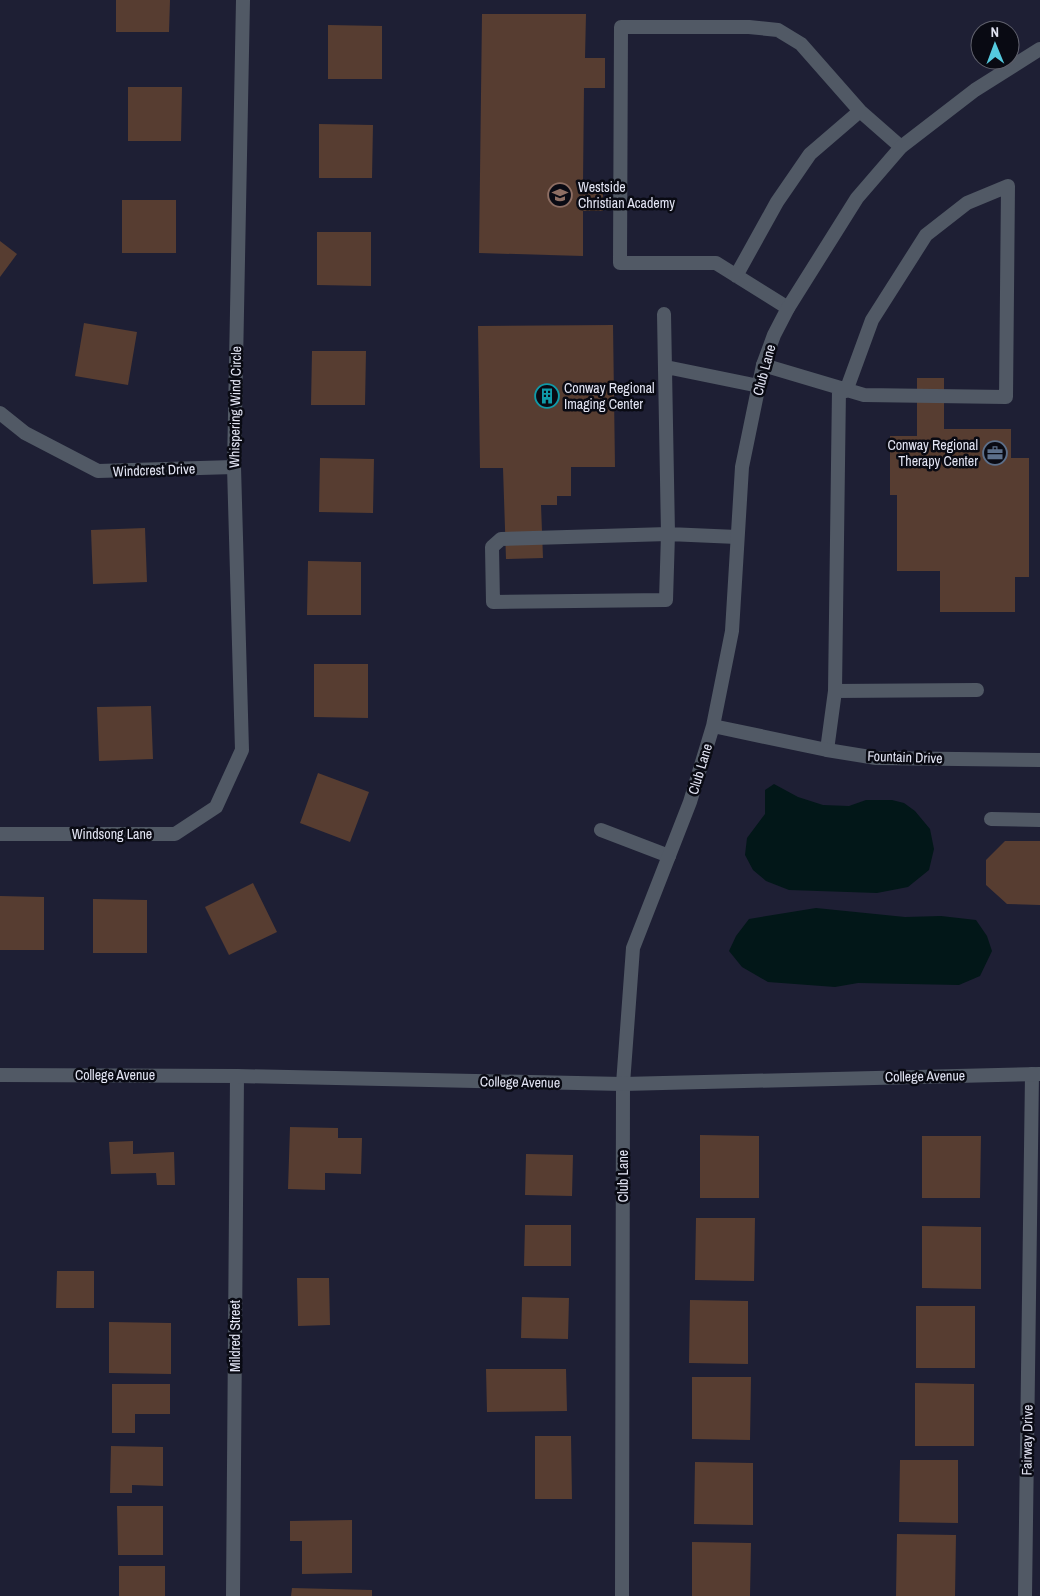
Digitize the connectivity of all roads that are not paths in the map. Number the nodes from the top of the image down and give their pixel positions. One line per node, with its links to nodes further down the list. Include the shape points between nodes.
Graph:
1 (243, 0): 13 (street, Whispering Wind Circle)
2 (1040, 49): 4 (street, Club Lane, via 975,90)
3 (860, 111): 4 (street); 5 (street, via 810,154 777,202); 5 (street, via 801,44 778,30 621,27 620,263 716,263)
4 (901, 148): 6 (street, Club Lane, via 857,198)
5 (736, 276): 6 (street)
6 (788, 308): 8 (street, Club Lane)
7 (664, 314): 9 (street)
8 (763, 365): 10 (street, Club Lane); 11 (street)
9 (666, 367): 10 (street); 14 (street)
10 (759, 386): 15 (street, Club Lane, via 742,467)
11 (842, 390): 11 (street, via 872,320 926,235 967,203 1008,186 1006,397 864,395); 16 (street)
12 (0, 413): 13 (street, Windcrest Drive, via 25,433 98,471)
13 (234, 467): 21 (street, Whispering Wind Circle, via 242,750)
14 (668, 534): 14 (street, via 666,600 493,602 492,547 501,539); 15 (street)
15 (737, 537): 18 (street, Club Lane, via 732,631)
16 (835, 690): 17 (street); 19 (street)
17 (977, 690)
18 (713, 726): 19 (street, Fountain Drive); 26 (street, Club Lane, via 690,802)
19 (827, 750): 20 (street, Fountain Drive, via 876,758)
20 (1040, 760)
21 (216, 808): 25 (street, Windsong Lane, via 175,834)
22 (991, 819): 23 (street)
23 (1040, 820)
24 (601, 830): 26 (street)
25 (0, 834)
26 (669, 856): 30 (street, Club Lane, via 633,948)
27 (1036, 1074): 30 (street, College Avenue); 33 (street, Fairway Drive)
28 (0, 1075): 29 (street, College Avenue)
29 (237, 1076): 30 (street, College Avenue); 31 (street, Mildred Street)
30 (623, 1084): 32 (street, Club Lane)
31 (233, 1596)
32 (622, 1596)
33 (1024, 1596)

